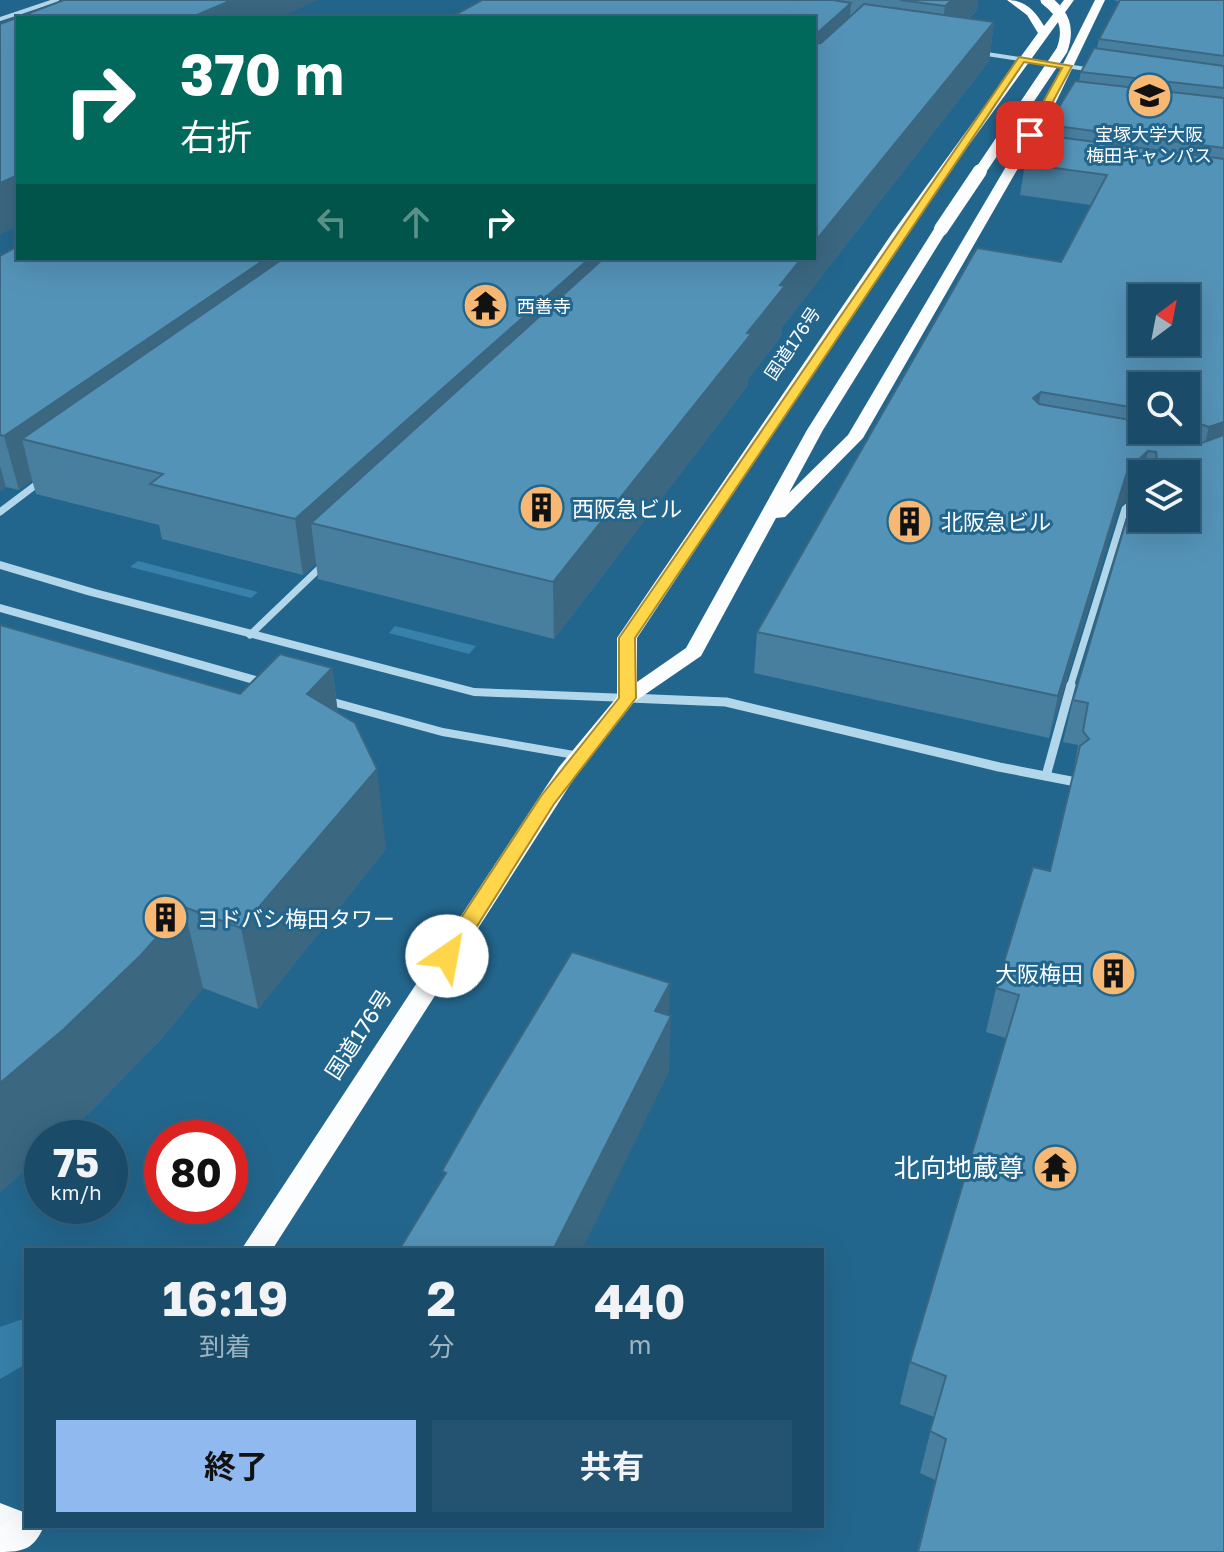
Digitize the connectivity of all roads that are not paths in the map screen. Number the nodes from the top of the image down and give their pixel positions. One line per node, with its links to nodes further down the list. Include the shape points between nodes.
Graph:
1 (57, 0): 6 (street)
2 (1012, 0): 7 (highway, via 1031,13)
3 (1046, 0): 15 (highway, 国道176号, bridge, via 1069,32 1062,50 815,430)
4 (1069, 0): 7 (highway, 国道176号)
5 (1100, 0): 10 (highway, 国道176号)
6 (0, 19)
7 (1043, 33): 9 (highway, 国道176号)
8 (976, 52): 9 (street)
9 (1022, 59): 10 (street); 22 (highway, 国道176号, via 627,638)
10 (1068, 66): 11 (street); 15 (highway, 国道176号, via 1057,103 855,438)
11 (1099, 71)
12 (49, 476): 14 (street)
13 (1128, 507): 24 (street)
14 (0, 512)
15 (764, 528): 22 (highway, 国道176号, via 694,652)
16 (329, 559): 19 (street)
17 (0, 565): 19 (street)
18 (0, 608): 20 (street)
19 (250, 635): 22 (street, via 474,692)
20 (288, 690)
21 (304, 694): 23 (street, via 442,732)
22 (627, 698): 23 (highway, 国道176号); 24 (street, via 726,702)
23 (580, 756): 26 (highway, 国道176号)
24 (1046, 776): 25 (street)
25 (1071, 781)
26 (257, 1248)

